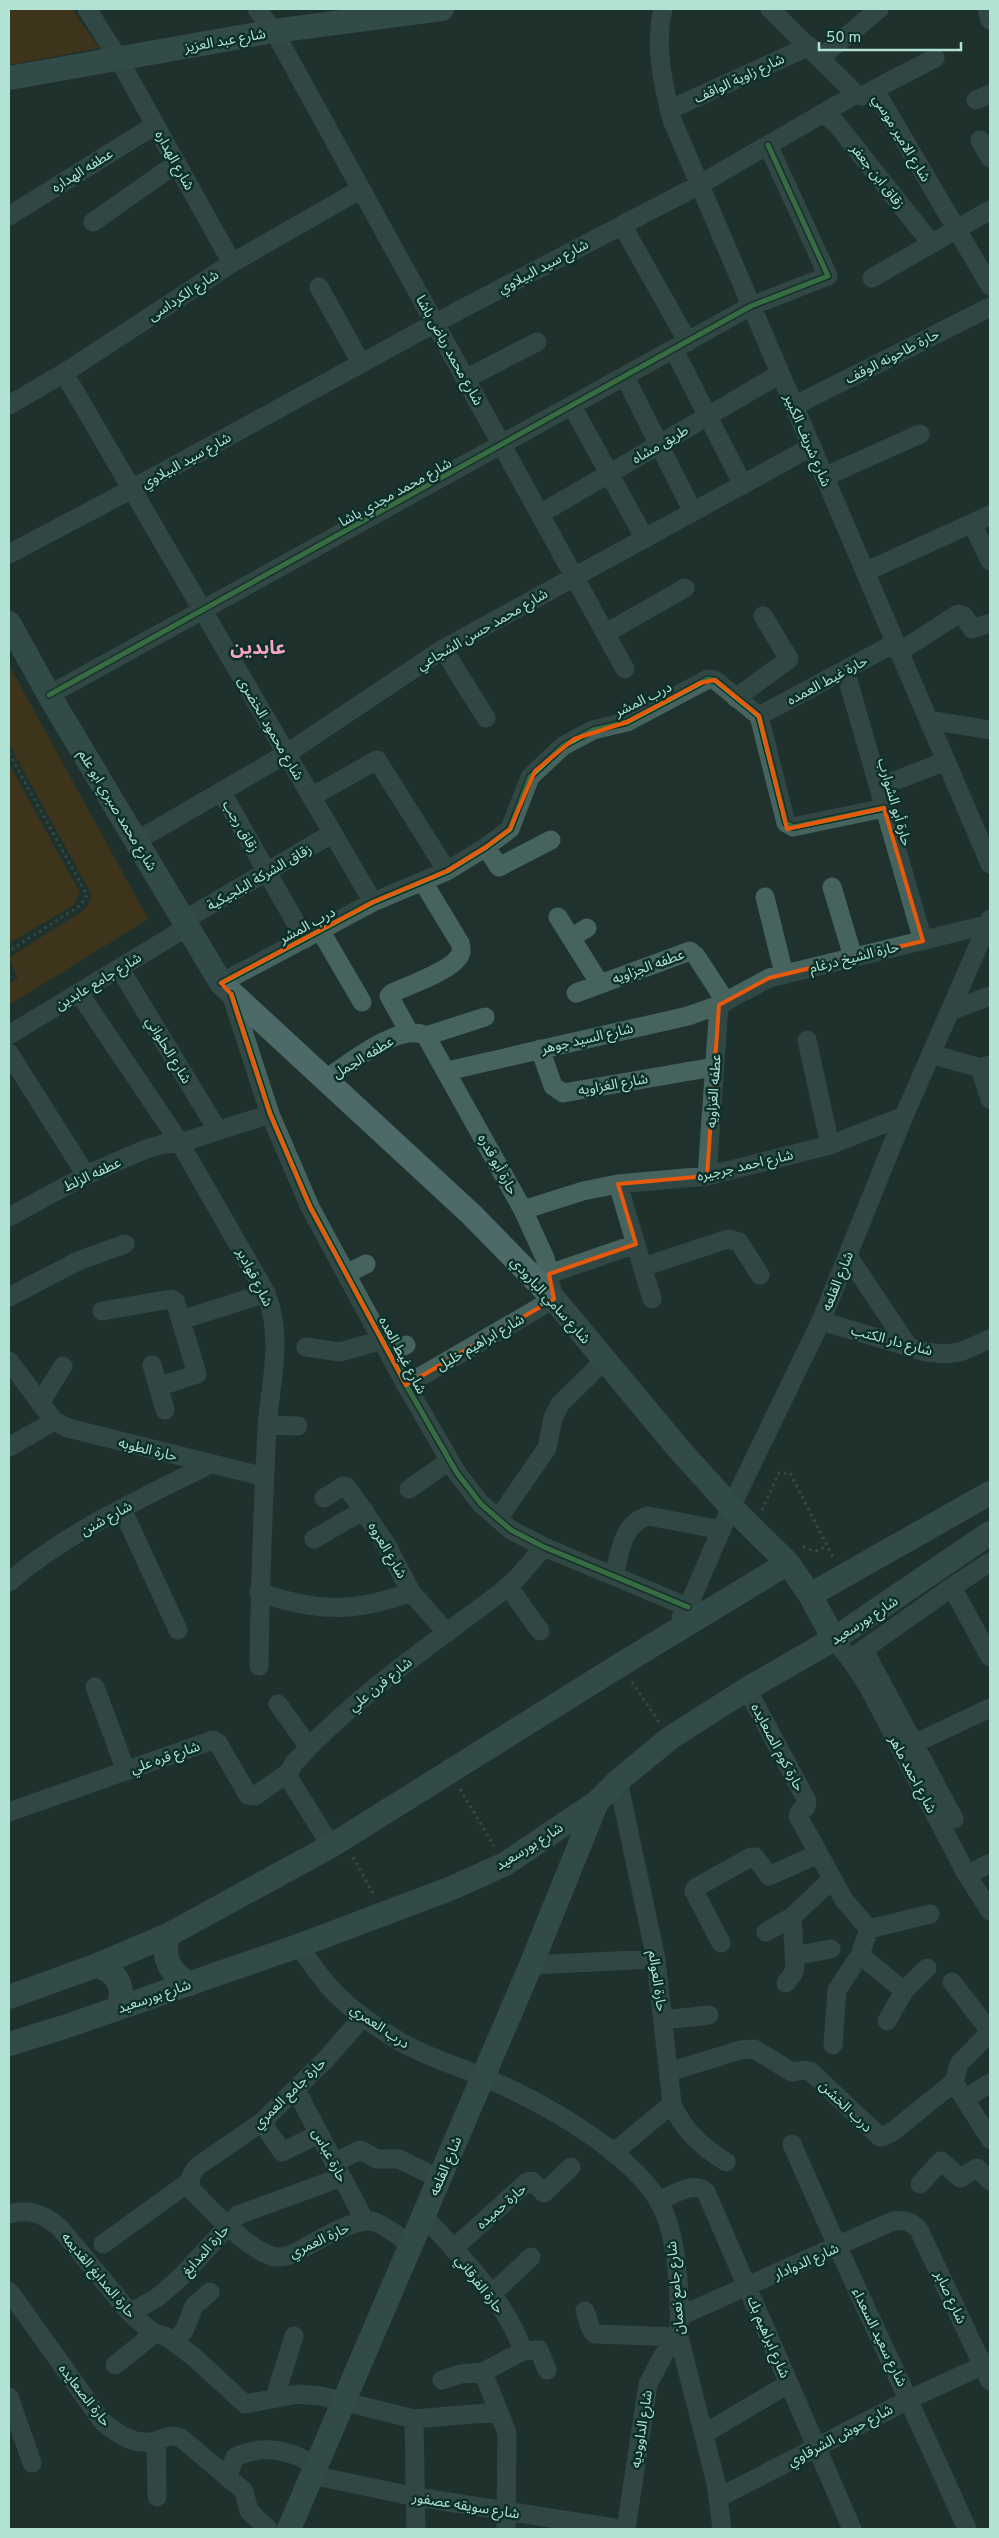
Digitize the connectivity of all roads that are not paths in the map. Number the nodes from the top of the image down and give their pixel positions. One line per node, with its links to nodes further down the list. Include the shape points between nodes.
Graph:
1 (87, 9): 12 (street, شارع الهداره)
2 (257, 9): 10 (street, شارع محمد رياض باشا)
3 (442, 9): 8 (main road, شارع عبد العزيز)
4 (664, 9): 16 (street, شارع شريف الكبير, via 660,22 660,72)
5 (770, 9): 11 (street, شارع الامير موسي)
6 (879, 9): 11 (street, شارع زاوية الواقف)
7 (987, 9): 9 (street)
8 (409, 11): 10 (main road, شارع عبد العزيز)
9 (990, 20)
10 (274, 31): 12 (main road, شارع عبد العزيز); 24 (street, شارع محمد رياض باشا)
11 (814, 52): 15 (street, شارع الامير موسي); 16 (street, شارع زاوية الواقف)
12 (118, 58): 14 (main road, شارع عبد العزيز); 18 (street, شارع الهداره)
13 (935, 58): 15 (street)
14 (9, 78)
15 (865, 92): 17 (street); 29 (street, شارع الامير موسي, via 876,92)
16 (669, 110): 23 (street, شارع شريف الكبير)
17 (822, 114): 20 (street); 30 (street, زقاق ابن جعفر, via 835,122)
18 (155, 125): 22 (street, شارع الهداره); 26 (street, عطفه الهداره)
19 (980, 140): 21 (street)
20 (768, 145): 23 (street); 35 (street, شارع محمد مجدي باشا, via 828,276)
21 (990, 158)
22 (177, 163): 27 (street); 31 (street, شارع الهداره)
23 (699, 185): 28 (street, شارع سيد البيلاوي); 35 (street, شارع شريف الكبير)
24 (361, 189): 31 (street, شارع الكرداسى); 37 (street, شارع محمد رياض باشا)
25 (990, 210): 29 (street)
26 (9, 216)
27 (93, 222)
28 (622, 225): 37 (street, شارع سيد البيلاوي); 39 (street)
29 (956, 229): 30 (street); 33 (street)
30 (931, 243): 32 (street)
31 (232, 263): 41 (street, شارع الكرداسى)
32 (872, 278)
33 (990, 286)
34 (319, 287): 40 (street)
35 (751, 306): 39 (street, شارع محمد مجدي باشا); 42 (street, شارع شريف الكبير)
36 (990, 307): 47 (street, حارة طاحونه الوقف)
37 (435, 323): 40 (street, شارع سيد البيلاوي); 44 (street, شارع محمد رياض باشا)
38 (537, 342): 44 (street)
39 (681, 346): 43 (street, شارع محمد مجدي باشا); 48 (street)
40 (361, 363): 56 (street, شارع سيد البيلاوي)
41 (64, 372): 45 (street, شارع الكرداسى); 56 (street, شارع محمود الخضرى)
42 (780, 374): 47 (street, شارع شريف الكبير); 48 (street, طريق مشاه)
43 (624, 377): 46 (street, شارع محمد مجدي باشا); 51 (street)
44 (465, 379): 50 (street, شارع محمد رياض باشا)
45 (9, 405)
46 (572, 406): 50 (street, شارع محمد مجدي باشا); 53 (street)
47 (794, 406): 52 (street, شارع شريف الكبير)
48 (708, 416): 51 (street, طريق مشاه); 55 (street)
49 (920, 434): 54 (street)
50 (502, 445): 58 (street, شارع محمد رياض باشا); 67 (street, شارع محمد مجدي باشا)
51 (659, 445): 53 (street, طريق مشاه); 57 (street)
52 (812, 447): 54 (street, شارع شريف الكبير); 55 (street, شارع محمد حسن الشجاعي)
53 (610, 474): 58 (street, طريق مشاه); 61 (street)
54 (824, 477): 64 (street, شارع شريف الكبير)
55 (743, 485): 57 (street, شارع محمد حسن الشجاعي)
56 (132, 489): 62 (street, شارع سيد البيلاوي); 67 (street, شارع محمود الخضرى)
57 (693, 512): 61 (street, شارع محمد حسن الشجاعي)
58 (540, 514): 65 (street, شارع محمد رياض باشا)
59 (990, 515): 60 (street)
60 (972, 523): 63 (street); 64 (street)
61 (645, 539): 65 (street, شارع محمد حسن الشجاعي)
62 (9, 554)
63 (990, 561)
64 (865, 572): 72 (street, شارع شريف الكبير)
65 (575, 577): 71 (street, شارع محمد رياض باشا); 73 (street, شارع محمد حسن الشجاعي)
66 (685, 588): 71 (street)
67 (203, 611): 76 (street, شارع محمد مجدي باشا); 82 (street, شارع محمود الخضرى)
68 (763, 616): 77 (street, via 789,659)
69 (990, 623): 72 (street, حارة غيط العمده, via 972,629 964,616 958,614)
70 (9, 624): 76 (main road, شارع محمد صبري ابو علم)
71 (606, 634): 74 (street, شارع محمد رياض باشا)
72 (897, 648): 75 (street, حارة غيط العمده); 80 (street, شارع شريف الكبير)
73 (443, 649): 79 (street); 82 (street, شارع محمد حسن الشجاعي)
74 (626, 669)
75 (845, 670): 78 (street, حارة غيط العمده); 84 (street, حارة أبو الشوارب)
76 (49, 695): 90 (main road, شارع محمد صبري ابو علم)
77 (736, 698): 78 (street, درب المشر); 91 (street, درب المشر, via 714,680 708,679 627,722 593,730 574,739 535,771 510,829)
78 (759, 716): 87 (street, via 788,826)
79 (486, 718)
80 (929, 720): 81 (street); 83 (street, شارع شريف الكبير)
81 (990, 730)
82 (286, 754): 85 (street, شارع محمد حسن الشجاعي); 86 (street, شارع محمود الخضرى)
83 (946, 761): 84 (street); 92 (street, شارع شريف الكبير)
84 (879, 787): 87 (street, حارة أبو الشوارب)
85 (221, 791): 90 (street, شارع محمد حسن الشجاعي); 94 (street, زقاق رجب)
86 (312, 797): 88 (street, شارع محمود الخضرى); 93 (street, via 377,760)
87 (884, 808): 105 (street, حارة أبو الشوارب)
88 (333, 833): 94 (street, زقاق الشركة البلجيكية); 98 (street, شارع محمود الخضرى)
89 (551, 840): 91 (street, via 499,867)
90 (136, 841): 100 (main road, شارع محمد صبري ابو علم)
91 (486, 847): 93 (street, درب المشر)
92 (990, 864)
93 (447, 871): 95 (street, درب المشر)
94 (268, 872): 100 (street, زقاق الشركة البلجيكية); 103 (street, زقاق رجب)
95 (423, 882): 98 (street, درب المشر); 118 (street, حارة أبو قدره, via 460,943 460,957 389,996)
96 (832, 887): 106 (street)
97 (765, 896): 108 (street)
98 (373, 902): 103 (street, درب المشر)
99 (558, 917): 104 (street)
100 (186, 923): 107 (street, شارع جامع عابدين); 110 (main road, شارع محمد صبري ابو علم)
101 (989, 923): 105 (street, حارة الشيخ درغام); 116 (street, شارع القلعه)
102 (587, 928): 104 (street)
103 (313, 934): 110 (street, درب المشر); 114 (street, درب المشر)
104 (571, 938): 109 (street)
105 (923, 941): 106 (street, حارة الشيخ درغام)
106 (853, 957): 108 (street, حارة الشيخ درغام)
107 (120, 969): 111 (street, شارع جامع عابدين); 131 (street, شارع الحلواني)
108 (784, 974): 115 (street, حارة الشيخ درغام, via 753,984)
109 (600, 984): 112 (street, عطفه الجزاويه); 115 (street, عطفه الجزاويه, via 690,951)
110 (226, 989): 127 (main road, شارع سامي البارودي); 129 (street, شارع غيط العده)
111 (79, 993): 119 (street, شارع جامع عابدين); 132 (street, شارع قوادير)
112 (576, 993)
113 (990, 996): 116 (street)
114 (362, 1002)
115 (722, 1003): 121 (street, شارع السيد جوهر, via 688,1016); 124 (street, عطفه الغزاويه)
116 (950, 1011): 123 (street, شارع القلعه)
117 (485, 1016): 118 (street, عطفه الجمل)
118 (418, 1034): 126 (street, حارة أبو قدره); 127 (street, عطفه الجمل, via 385,1041)
119 (9, 1035)
120 (807, 1040): 133 (street)
121 (540, 1049): 124 (street, شارع الغزاويه, via 553,1086 563,1093); 126 (street, شارع السيد جوهر)
122 (9, 1053): 134 (street)
123 (931, 1054): 125 (street); 130 (street, شارع القلعه)
124 (714, 1067): 135 (street, عطفه الغزاويه)
125 (985, 1067): 128 (street)
126 (447, 1071): 137 (street, حارة أبو قدره)
127 (326, 1079): 149 (main road, شارع سامي البارودي, via 472,1215)
128 (990, 1099)
129 (270, 1114): 131 (street, عطفه الزلط); 144 (street, شارع غيط العده, via 310,1207)
130 (904, 1116): 133 (street, شارع احمد جرجيره); 141 (street, شارع القلعه)
131 (218, 1131): 132 (street, عطفه الزلط)
132 (180, 1143): 134 (street, عطفه الزلط, via 146,1149); 147 (street, شارع قوادير)
133 (830, 1145): 135 (street, شارع احمد جرجيره)
134 (86, 1175): 138 (street, عطفه الزلط)
135 (708, 1176): 136 (street, شارع احمد جرجيره)
136 (618, 1184): 137 (street, شارع احمد جرجيره); 140 (street)
137 (523, 1210): 145 (street, حارة أبو قدره)
138 (9, 1217)
139 (125, 1244): 148 (street, via 78,1261)
140 (636, 1244): 143 (street); 145 (street)
141 (848, 1256): 153 (street, شارع القلعه); 157 (street)
142 (366, 1264): 144 (street)
143 (643, 1267): 146 (street, via 728,1239 739,1242); 150 (street)
144 (346, 1274): 156 (street, شارع غيط العده)
145 (549, 1274): 149 (street, حارة أبو قدره)
146 (760, 1275)
147 (266, 1293): 152 (street); 168 (street, شارع قوادير, via 276,1330 276,1360)
148 (9, 1296)
149 (554, 1299): 159 (main road, شارع سامي البارودي); 163 (street, شارع ابراهيم خليل)
150 (652, 1299)
151 (102, 1311): 152 (street, via 174,1299)
152 (181, 1320): 164 (street, via 197,1374)
153 (821, 1321): 157 (street, شارع دار الكتب); 177 (street, شارع القلعه)
154 (990, 1339): 157 (street, شارع دار الكتب, via 960,1352 945,1354)
155 (406, 1345): 156 (street)
156 (385, 1346): 158 (street, via 340,1352); 163 (street, شارع غيط العده)
157 (908, 1346)
158 (306, 1347)
159 (605, 1360): 177 (main road, شارع سامي البارودي); 180 (street, via 560,1404 553,1418 547,1448)
160 (9, 1361): 165 (street, حارة الطوبه)
161 (152, 1364): 164 (street)
162 (63, 1366): 165 (street)
163 (406, 1385): 171 (street, شارع غيط العده)
164 (158, 1387): 166 (street)
165 (40, 1404): 167 (street, حارة الطوبه)
166 (165, 1410)
167 (54, 1421): 170 (street); 172 (street, حارة الطوبه, via 83,1432)
168 (268, 1425): 169 (street); 173 (street, شارع قوادير)
169 (298, 1426)
170 (9, 1447)
171 (450, 1461): 174 (street); 180 (street, شارع غيط العده, via 482,1504)
172 (210, 1464): 173 (street, حارة الطوبه); 178 (street, شارع شنن)
173 (265, 1477): 191 (street, شارع قوادير)
174 (409, 1489)
175 (990, 1493): 193 (main road)
176 (324, 1498): 179 (street, شارع العروه, via 345,1486)
177 (731, 1507): 181 (street, شارع القلعه); 185 (main road, شارع سامي البارودي)
178 (122, 1509): 188 (street, شارع شنن, via 59,1546); 195 (street)
179 (364, 1510): 183 (street); 192 (street, شارع العروه)
180 (498, 1519): 184 (street, شارع غيط العده, via 511,1530)
181 (722, 1530): 187 (street, via 648,1516 638,1518 626,1533); 194 (street, شارع القلعه)
182 (990, 1533): 199 (main road, شارع بورسعيد)
183 (314, 1539)
184 (544, 1547): 187 (street, شارع غيط العده); 189 (street, شارع فرن علي)
185 (793, 1553): 193 (main road, شارع سامي البارودي); 198 (main road)
186 (990, 1562): 190 (street)
187 (614, 1576): 194 (street, شارع غيط العده)
188 (9, 1582)
189 (508, 1586): 196 (street); 197 (street, شارع فرن علي)
190 (952, 1586): 200 (street); 201 (street)
191 (260, 1592): 192 (street, via 320,1608 352,1608); 202 (street, شارع قوادير)
192 (411, 1592): 197 (street, شارع العروه)
193 (810, 1595): 199 (main road, شارع سامي البارودي)
194 (688, 1606): 198 (street, شارع القلعه)
195 (178, 1630)
196 (540, 1631)
197 (447, 1633): 207 (street, شارع فرن علي, via 382,1681)
198 (668, 1636): 215 (main road)
199 (834, 1639): 200 (street, شارع احمد ماهر); 204 (main road, شارع بورسعيد)
200 (857, 1654): 208 (street, شارع احمد ماهر, via 868,1686)
201 (990, 1657)
202 (259, 1666)
203 (95, 1687): 209 (street)
204 (747, 1689): 211 (main road, شارع بورسعيد, via 670,1738); 216 (street, حارة كوم الصعايده, via 807,1802 798,1816)
205 (278, 1704): 207 (street)
206 (990, 1708): 208 (street)
207 (308, 1747): 210 (street, شارع فرن علي)
208 (908, 1747): 214 (street); 218 (street, شارع احمد ماهر)
209 (126, 1771): 210 (street, شارع قره علي, via 213,1740 218,1743 248,1795 255,1796); 213 (street, شارع قره علي)
210 (289, 1772): 215 (street, via 290,1780)
211 (618, 1781): 212 (main road, شارع بورسعيد); 231 (street, حارة العوالم)
212 (597, 1802): 227 (main road, شارع بورسعيد, via 505,1864); 232 (main road, شارع القلعه)
213 (9, 1812)
214 (954, 1819)
215 (338, 1843): 225 (main road)
216 (818, 1854): 219 (street, حارة كوم الصعايده); 226 (street, via 769,1876 756,1857 751,1857 694,1890)
217 (990, 1863): 218 (street)
218 (967, 1875): 220 (street, شارع احمد ماهر)
219 (831, 1880): 222 (street); 223 (street, حارة كوم الصعايده)
220 (990, 1911)
221 (930, 1914): 223 (street)
222 (792, 1917): 224 (street); 230 (street)
223 (868, 1929): 229 (street)
224 (766, 1932)
225 (168, 1935): 233 (main road); 237 (main road, via 165,1945 168,1964)
226 (722, 1943)
227 (298, 1946): 237 (main road, شارع بورسعيد); 242 (street, درب العمري, via 332,1990)
228 (831, 1949): 230 (street)
229 (860, 1955): 238 (street); 247 (street, via 837,1990)
230 (794, 1956): 236 (street, via 794,1971)
231 (656, 1959): 232 (street); 243 (street, حارة العوالم)
232 (531, 1965): 249 (main road, شارع القلعه)
233 (95, 1966): 239 (main road); 240 (main road, via 110,1971 120,1985 120,2002)
234 (927, 1968): 238 (street)
235 (952, 1982): 245 (street)
236 (786, 1983)
237 (190, 1984): 240 (main road, شارع بورسعيد)
238 (904, 1991): 244 (street)
239 (9, 1997)
240 (116, 2009): 246 (main road, شارع بورسعيد)
241 (709, 2015): 243 (street)
242 (363, 2017): 249 (street, درب العمري, via 440,2062); 252 (street, حارة جامع العمري)
243 (663, 2020): 248 (street, حارة العوالم)
244 (887, 2021)
245 (990, 2031): 250 (street, درب الخشن, via 959,2064)
246 (9, 2044)
247 (833, 2045)
248 (669, 2072): 250 (street, درب الخشن, via 740,2050 754,2049 792,2072 810,2072 880,2137 891,2133); 254 (street, حارة العوالم)
249 (483, 2077): 259 (street, شارع جامع نعمان, via 577,2126); 263 (main road, شارع القلعه)
250 (954, 2082): 253 (street)
251 (990, 2083): 253 (street)
252 (296, 2090): 255 (street, حارة جامع العمري); 256 (street, حارة عباس)
253 (965, 2099): 257 (street)
254 (672, 2104): 259 (street); 260 (street, حارة العوالم, via 688,2133)
255 (262, 2122): 256 (street, via 282,2152); 265 (street, حارة جامع العمري, via 198,2166 190,2174)
256 (319, 2134): 262 (street, حارة عباس)
257 (990, 2139)
258 (792, 2144): 275 (street, شارع سعيد السعداء)
259 (613, 2153): 267 (street, شارع جامع نعمان, via 640,2176)
260 (726, 2162)
261 (571, 2167): 276 (street, حارة حميده, via 544,2194 532,2182 527,2182)
262 (338, 2170): 263 (street, حارة المدابغ, via 360,2150 376,2159 399,2159); 271 (street, حارة عباس); 272 (street, حارة المدابغ, via 238,2215)
263 (440, 2179): 269 (main road, شارع القلعه)
264 (990, 2181): 266 (street, via 979,2168 960,2178 941,2161)
265 (189, 2182): 272 (street, حارة العمري, via 192,2190); 273 (street, حارة جامع العمري)
266 (920, 2184)
267 (658, 2201): 278 (street, شارع ابراهيم بك, via 690,2188 698,2187 706,2192); 284 (street, شارع جامع نعمان, via 670,2227)
268 (9, 2214): 283 (street, حارة المدابغ القديمه, via 34,2212 48,2217)
269 (424, 2216): 274 (main road, شارع القلعه); 276 (street, حارة الفرقاني)
270 (904, 2220): 275 (street, شارع الدوادار, via 893,2221); 291 (street, شارع صابر, via 920,2230)
271 (365, 2222): 272 (street, حارة العمري, via 356,2223 284,2257 268,2254); 274 (street, حارة العمري, via 374,2222)
272 (227, 2227): 283 (street, حارة المدابغ, via 181,2277)
273 (103, 2244)
274 (411, 2245): 299 (main road, شارع القلعه)
275 (836, 2248): 278 (street, شارع الدوادار); 298 (street, شارع سعيد السعداء)
276 (453, 2249): 281 (street, حارة الفرقاني)
277 (531, 2257): 281 (street)
278 (747, 2287): 284 (street, شارع الدوادار); 295 (street, شارع ابراهيم بك)
279 (9, 2291): 303 (street, حارة الصعايده, via 102,2421 115,2433 131,2440)
280 (210, 2292): 288 (street, via 194,2306 184,2331)
281 (492, 2294): 289 (street, حارة الفرقاني)
282 (585, 2311): 287 (street, via 595,2334)
283 (130, 2313): 285 (street, حارة المدابغ القديمه)
284 (680, 2316): 287 (street, شارع جامع نعمان)
285 (155, 2333): 288 (street, حارة المدابغ القديمه); 290 (street)
286 (294, 2336): 297 (street)
287 (679, 2337): 302 (street, شارع جامع نعمان); 316 (street, شارع الداووديه, via 664,2354 648,2384)
288 (174, 2342): 297 (street, حارة المدابغ القديمه, via 245,2404)
289 (524, 2351): 292 (street, via 539,2350); 293 (street)
290 (115, 2365)
291 (988, 2369): 298 (street, شارع حوش الشرقاوي)
292 (547, 2370)
293 (483, 2372): 294 (street); 300 (street)
294 (442, 2380)
295 (788, 2384): 302 (street); 304 (street, شارع ابراهيم بك)
296 (9, 2397): 305 (street)
297 (275, 2397): 299 (street, حارة المدابغ القديمه, via 298,2394)
298 (910, 2399): 304 (street, شارع حوش الشرقاوي); 319 (street, شارع سعيد السعداء)
299 (344, 2400): 301 (street, حارة المدابغ القديمه); 306 (main road, شارع القلعه)
300 (498, 2412): 301 (street, حارة المدابغ القديمه); 311 (street, via 507,2433)
301 (414, 2419): 309 (street)
302 (704, 2434): 310 (street, شارع جامع نعمان)
303 (156, 2441): 307 (street, حارة الصعايده, via 177,2436); 308 (street)
304 (816, 2449): 310 (street, شارع حوش الشرقاوي); 318 (street, شارع ابراهيم بك)
305 (32, 2463)
306 (314, 2470): 307 (street, شارع سويقه عصفور, via 299,2455 259,2450 235,2457); 309 (street, شارع سويقه عصفور); 313 (main road, شارع القلعه)
307 (227, 2477): 312 (street, حارة الصعايده, via 244,2491 249,2511)
308 (157, 2497)
309 (416, 2497): 311 (street, شارع سويقه عصفور); 314 (street)
310 (718, 2498): 317 (street, شارع جامع نعمان)
311 (506, 2520): 315 (street, شارع سويقه عصفور)
312 (268, 2529)
313 (289, 2529)
314 (416, 2529)
315 (621, 2529)
316 (626, 2529)
317 (722, 2529)
318 (852, 2529)
319 (967, 2529)

